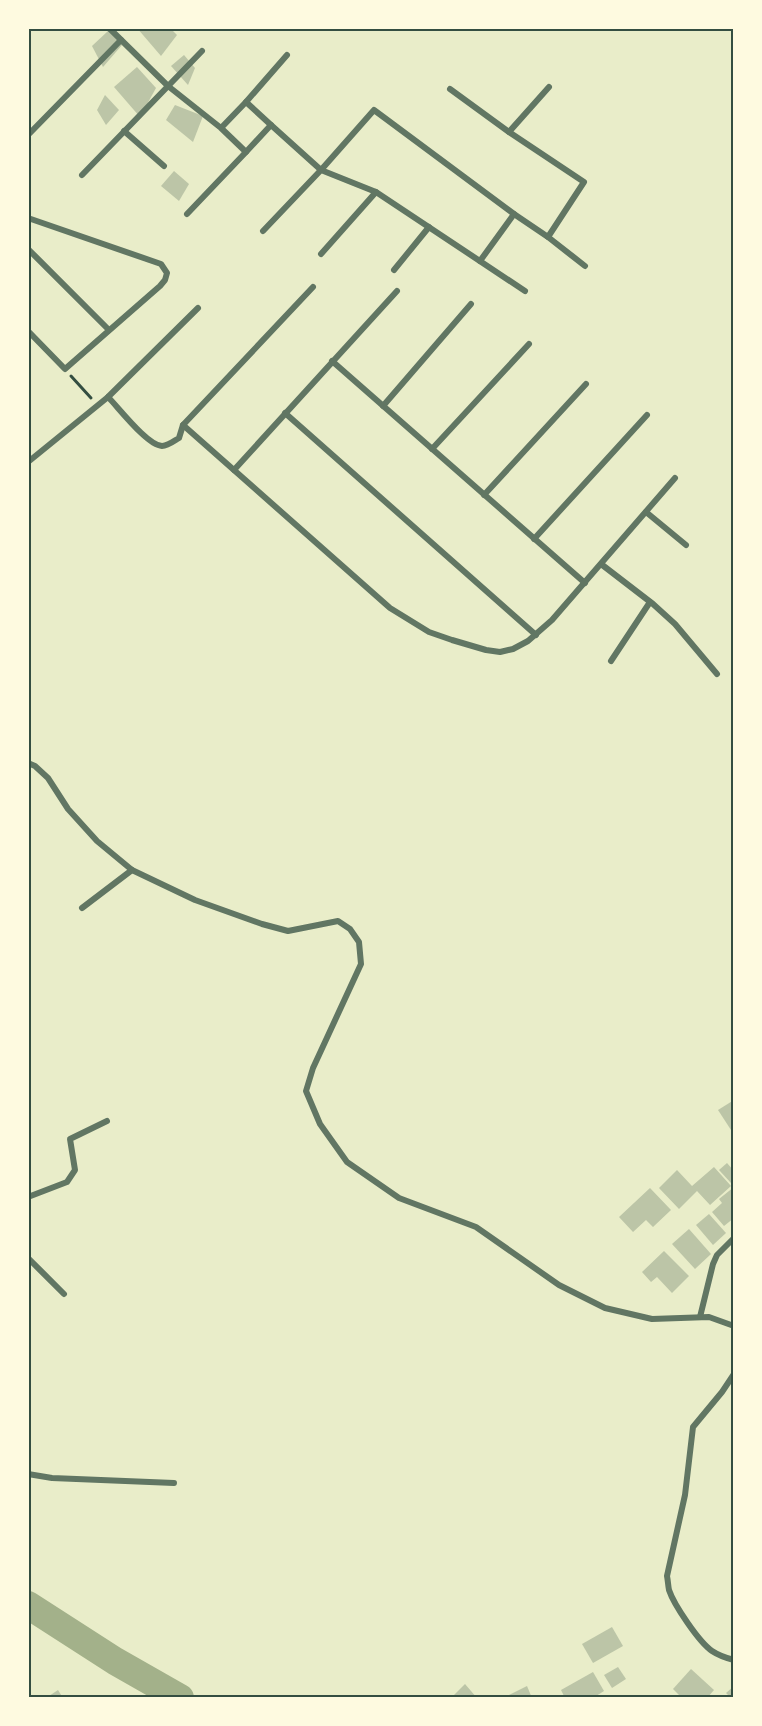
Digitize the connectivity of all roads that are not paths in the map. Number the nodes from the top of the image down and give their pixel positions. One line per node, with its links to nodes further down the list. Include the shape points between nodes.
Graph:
1 (109, 28): 2 (street)
2 (121, 40): 5 (street); 13 (street)
3 (202, 51): 5 (street)
4 (286, 55): 8 (street)
5 (168, 86): 10 (street); 11 (street)
6 (549, 87): 12 (street)
7 (450, 89): 12 (street)
8 (246, 102): 9 (street); 10 (street)
9 (271, 125): 14 (street); 16 (street)
10 (221, 128): 14 (street)
11 (124, 131): 15 (street); 17 (street)
12 (509, 132): 24 (street, via 584,182)
13 (28, 135)
14 (246, 152): 19 (street)
15 (164, 166)
16 (321, 170): 18 (street); 20 (street, via 374,110); 23 (street)
17 (82, 175)
18 (376, 192): 22 (street); 26 (street)
19 (187, 214)
20 (514, 214): 24 (street); 27 (street)
21 (28, 218): 35 (street, via 161,264 167,273 165,280)
22 (429, 227): 27 (street); 29 (street)
23 (263, 231)
24 (548, 237): 28 (street)
25 (28, 249): 35 (street)
26 (321, 254)
27 (480, 261): 32 (street)
28 (585, 266)
29 (394, 270)
30 (313, 287): 44 (street)
31 (398, 291): 38 (street)
32 (525, 291)
33 (471, 304): 41 (street)
34 (198, 308): 40 (street)
35 (109, 330): 36 (street, via 65,369)
36 (28, 331)
37 (529, 344): 45 (street)
38 (332, 361): 41 (street); 42 (street)
39 (586, 384): 49 (street)
40 (108, 397): 44 (street, via 149,440 161,446 179,438); 46 (street)
41 (383, 406): 45 (street)
42 (285, 413): 47 (street); 56 (street)
43 (647, 415): 51 (street)
44 (183, 425): 47 (street)
45 (432, 449): 49 (street)
46 (28, 462)
47 (234, 470): 56 (street, via 390,608 429,632 500,652)
48 (675, 478): 50 (street)
49 (484, 495): 51 (street)
50 (645, 512): 52 (street); 53 (street)
51 (534, 539): 54 (street)
52 (686, 545)
53 (601, 564): 54 (street); 55 (street)
54 (585, 583): 56 (street)
55 (650, 602): 57 (street); 58 (street, via 675,624)
56 (536, 635)
57 (611, 661)
58 (717, 674)
59 (28, 763): 60 (street, via 48,778 97,842)
60 (132, 870): 61 (street); 67 (street, via 195,900 262,924 288,931 338,921 350,929 359,942 361,964 306,1091 320,1124 347,1162 399,1197 476,1227 559,1285 605,1308 652,1319)
61 (82, 908)
62 (107, 1121): 63 (street, via 70,1139 75,1170 67,1182)
63 (28, 1197)
64 (734, 1238): 67 (street, via 713,1264)
65 (28, 1258): 66 (street)
66 (64, 1294)
67 (700, 1317): 68 (street)
68 (734, 1326)
69 (734, 1374): 72 (street, via 693,1427 685,1496 667,1576 673,1598 700,1640 711,1651)
70 (28, 1474): 71 (street)
71 (174, 1483)
72 (734, 1660)

